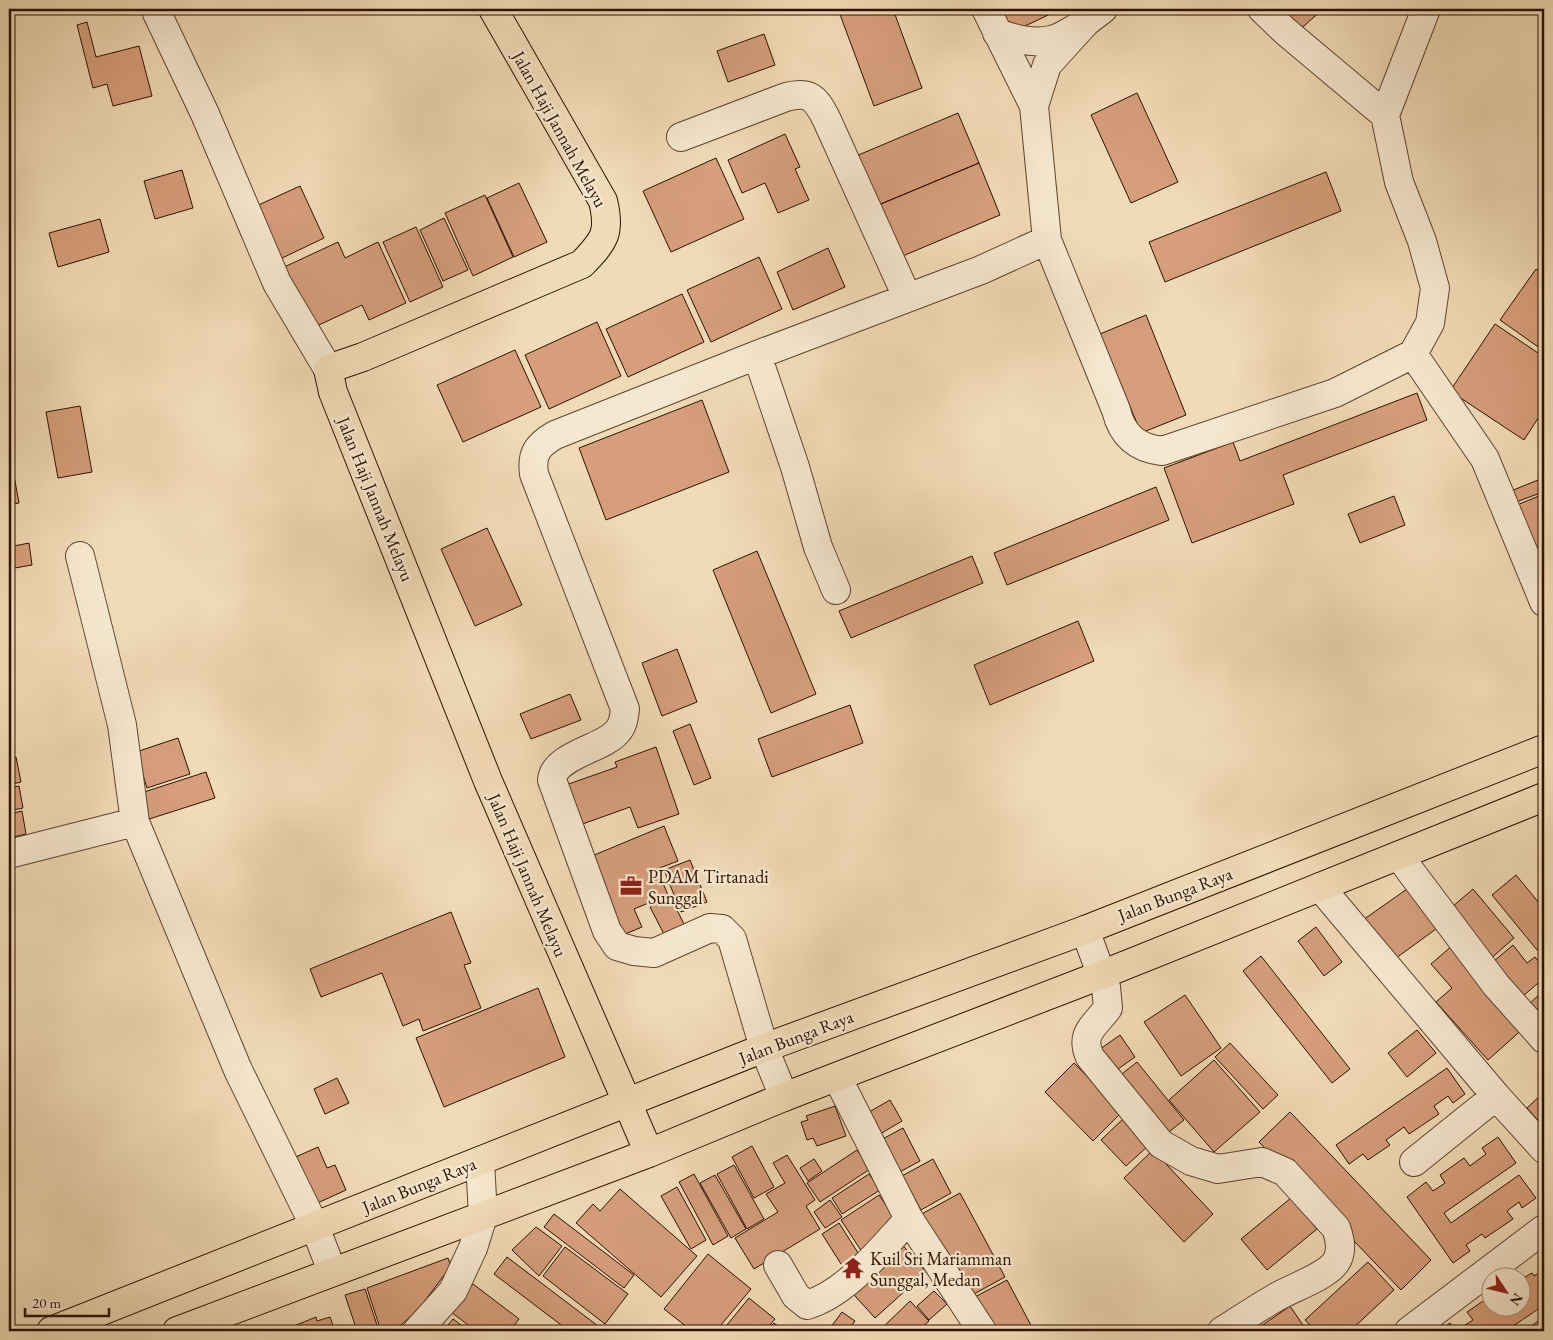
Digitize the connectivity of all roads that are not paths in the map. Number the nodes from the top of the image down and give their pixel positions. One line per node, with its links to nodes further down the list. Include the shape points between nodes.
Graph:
1 (493, 9): 15 (main road, Jalan Haji Jannah Melayu, via 603,201 608,222 605,236 582,264)
2 (986, 9): 7 (street)
3 (1262, 9): 9 (street)
4 (1426, 9): 9 (street)
5 (157, 13): 15 (street, via 205,114 277,283)
6 (1095, 16): 7 (street, via 1052,40 1027,40); 8 (street, via 1047,65)
7 (997, 33): 8 (street)
8 (1034, 106): 11 (street)
9 (1385, 114): 13 (street, via 1399,182 1422,241 1435,288 1430,323)
10 (681, 137): 12 (street, via 786,97 810,96 826,118)
11 (1047, 240): 12 (street, via 981,270); 13 (street, via 1120,424 1131,440 1147,449 1162,451 1180,446 1335,392)
12 (907, 297): 14 (street)
13 (1413, 354): 18 (street, via 1485,459)
14 (756, 355): 17 (street, via 795,467 818,547); 28 (street, via 555,435 541,443 532,463 625,709 623,722 615,734 562,763 552,773 607,931 617,946 654,953 710,928 722,929 732,939)
15 (328, 369): 32 (main road, Jalan Haji Jannah Melayu, via 333,392 488,781)
16 (80, 556): 21 (street, via 122,725)
17 (836, 590)
18 (1544, 602)
19 (1544, 749): 25 (main road, Jalan Bunga Raya)
20 (1544, 797): 23 (main road)
21 (135, 822): 22 (street); 39 (street, via 238,1070)
22 (9, 854)
23 (1399, 856): 24 (main road); 27 (street, via 1496,985)
24 (1320, 887): 26 (main road); 30 (street)
25 (1085, 930): 26 (street); 28 (main road, Jalan Bunga Raya)
26 (1101, 975): 29 (main road); 47 (street, via 1108,1008 1085,1037 1085,1047 1160,1144 1191,1161 1218,1169 1262,1162 1285,1172 1336,1228 1340,1239 1336,1262 1327,1270)
27 (1544, 1039)
28 (764, 1048): 31 (street); 32 (main road, Jalan Bunga Raya)
29 (837, 1077): 31 (main road); 38 (street)
30 (1496, 1096): 33 (street); 36 (street)
31 (784, 1097): 34 (main road)
32 (626, 1104): 34 (main road, Jalan Haji Jannah Melayu); 35 (main road, Jalan Bunga Raya)
33 (1544, 1149)
34 (649, 1153): 37 (main road)
35 (480, 1161): 37 (street); 39 (main road, Jalan Bunga Raya)
36 (1414, 1162)
37 (483, 1216): 42 (main road); 45 (street, via 453,1292)
38 (909, 1219): 41 (street, via 870,1262 820,1301 807,1305 796,1296); 46 (street)
39 (315, 1227): 42 (street); 44 (main road, Jalan Bunga Raya)
40 (1544, 1229): 48 (street)
41 (778, 1265)
42 (332, 1271): 43 (main road)
43 (184, 1330)
44 (51, 1331)
45 (418, 1331)
46 (982, 1331)
47 (1222, 1331)
48 (1408, 1331)

